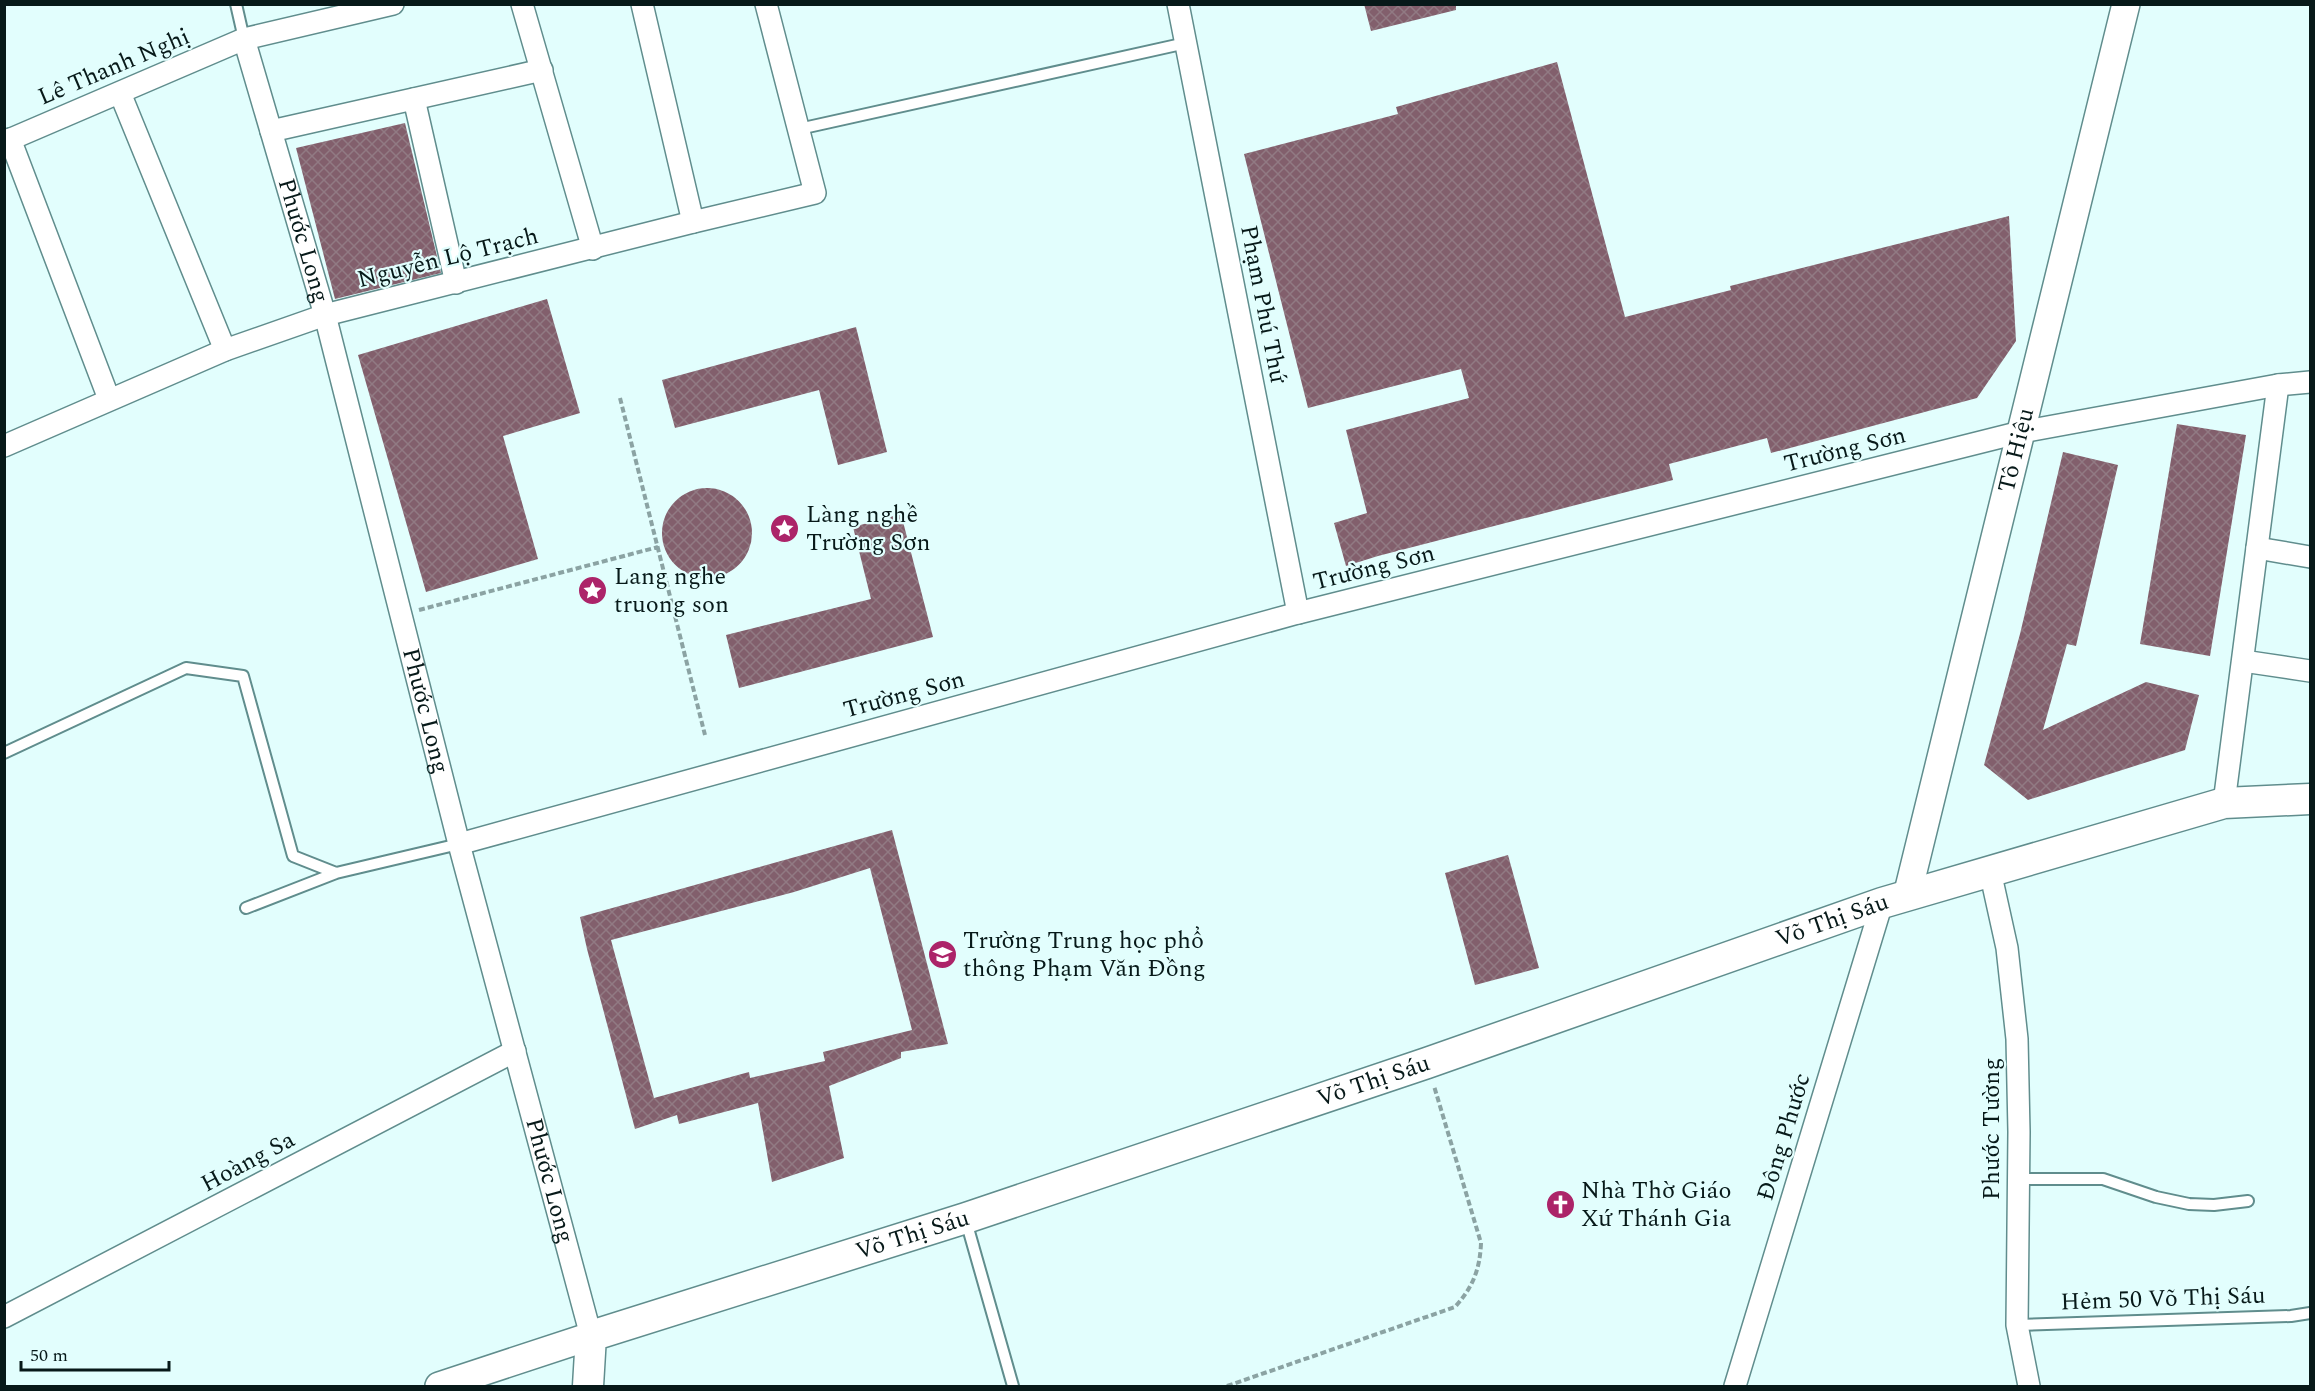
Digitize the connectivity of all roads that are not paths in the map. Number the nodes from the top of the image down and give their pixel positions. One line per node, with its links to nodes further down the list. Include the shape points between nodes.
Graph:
1 (236, 4): 8 (lane)
2 (393, 4): 8 (street, Lê Thanh Nghị)
3 (522, 4): 10 (street)
4 (642, 4): 16 (street)
5 (766, 4): 13 (street)
6 (1178, 4): 9 (street, Phạm Phú Thứ)
7 (2126, 4): 24 (street, Tô Hiệu)
8 (244, 39): 11 (street, Lê Thanh Nghị); 14 (street, Phước Long)
9 (1186, 43): 13 (lane); 28 (street, Phạm Phú Thứ)
10 (542, 70): 12 (street); 17 (street)
11 (120, 93): 15 (street, Lê Thanh Nghị); 20 (street)
12 (414, 99): 14 (street); 18 (street)
13 (799, 129): 16 (street, Nguyễn Lộ Trạch, via 815,194)
14 (271, 131): 19 (street, Phước Long)
15 (7, 141): 23 (street)
16 (693, 222): 17 (street, Nguyễn Lộ Trạch)
17 (593, 249): 18 (street, Nguyễn Lộ Trạch)
18 (456, 283): 19 (street, Nguyễn Lộ Trạch)
19 (325, 315): 20 (street, Nguyễn Lộ Trạch); 34 (street, Phước Long)
20 (225, 350): 23 (street, Nguyễn Lộ Trạch)
21 (2310, 382): 22 (street, Trường Sơn)
22 (2278, 385): 24 (street, Trường Sơn); 26 (street)
23 (110, 399): 25 (street, Nguyễn Lộ Trạch)
24 (2020, 432): 28 (street, Trường Sơn); 37 (street, Tô Hiệu)
25 (4, 446)
26 (2257, 548): 27 (street); 29 (street)
27 (2310, 556)
28 (1298, 613): 34 (street, Trường Sơn)
29 (2243, 661): 30 (street); 33 (street)
30 (2310, 671)
31 (4, 753): 36 (lane, via 186,668 243,676 293,856)
32 (2310, 799): 33 (main road, Võ Thị Sáu)
33 (2224, 803): 35 (main road, Võ Thị Sáu)
34 (459, 844): 36 (lane); 39 (street, Phước Long)
35 (1990, 871): 37 (main road, Võ Thị Sáu); 40 (street, Phước Tường, via 2007,948 2014,1009)
36 (336, 873): 38 (lane)
37 (1894, 899): 42 (main road, Võ Thị Sáu, via 1427,1063); 47 (street, Đông Phước)
38 (246, 908)
39 (515, 1051): 44 (street, Hoàng Sa); 46 (street, Phước Long)
40 (2018, 1179): 41 (lane, via 2103,1179 2189,1204); 45 (street, Phước Tường)
41 (2248, 1201)
42 (966, 1218): 46 (main road, Võ Thị Sáu); 50 (lane)
43 (2310, 1313): 45 (lane, Hẻm 50 Võ Thị Sáu)
44 (4, 1317)
45 (2017, 1325): 51 (street, Phước Tường)
46 (591, 1336): 48 (street, Võ Thị Sáu); 49 (main road, Phước Long)
47 (1737, 1385)
48 (439, 1386)
49 (588, 1386)
50 (1012, 1386)
51 (2030, 1386)

